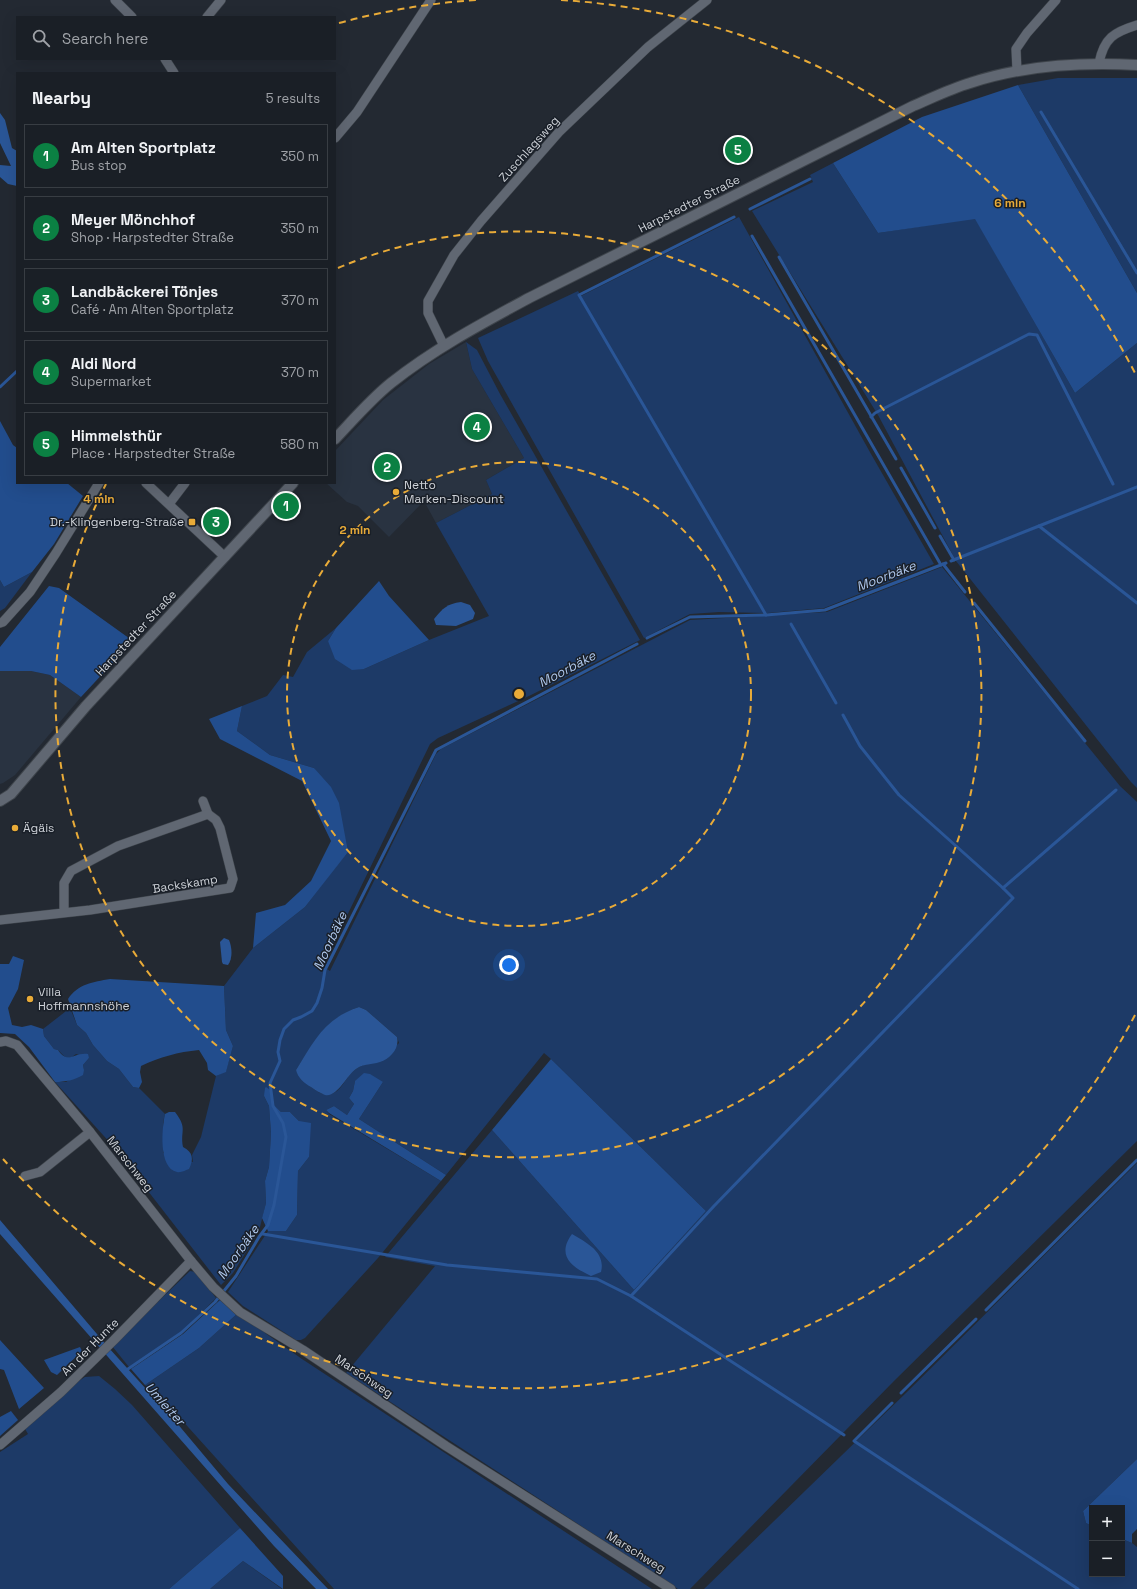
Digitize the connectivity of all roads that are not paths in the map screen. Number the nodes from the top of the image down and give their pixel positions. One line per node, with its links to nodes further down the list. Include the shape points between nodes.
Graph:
1 (115, 0): 6 (street)
2 (221, 0): 7 (street)
3 (431, 0): 14 (street, via 357,112)
4 (707, 0): 15 (street, Zuschlagsweg, via 648,47 559,132 481,221 454,256 428,300 428,313)
5 (1056, 0): 12 (street, via 1016,49)
6 (131, 16)
7 (208, 16)
8 (1137, 25): 10 (street, via 1112,35)
9 (167, 60): 13 (street)
10 (1099, 63): 11 (main road, Harpstedter Straße); 12 (main road, Harpstedter Straße)
11 (1137, 65)
12 (1017, 71): 15 (main road, Harpstedter Straße, via 969,83 913,106 529,298)
13 (173, 72)
14 (336, 137)
15 (444, 346): 16 (main road, Harpstedter Straße, via 374,398)
16 (336, 438)
17 (99, 484): 23 (street, via 30,592)
18 (147, 484): 21 (street)
19 (184, 484): 21 (street)
20 (292, 484): 22 (main road, Harpstedter Straße)
21 (169, 504): 22 (street)
22 (225, 557): 24 (main road, Harpstedter Straße, via 86,706 11,794)
23 (0, 623)
24 (0, 801)
25 (203, 801): 26 (street, Backskamp)
26 (208, 814): 27 (street, via 118,846 71,871 64,883); 27 (street, Backskamp, via 216,820 220,828 233,879 230,888)
27 (64, 912): 28 (street, Backskamp)
28 (0, 920)
29 (0, 1042): 30 (street, Marschweg, via 6,1041 17,1045)
30 (90, 1132): 31 (street, Marschweg, via 40,1172); 32 (street, Marschweg)
31 (25, 1176)
32 (191, 1261): 33 (street, An der Hunte, via 96,1358); 34 (street, Marschweg, via 213,1287 240,1312 303,1350 446,1446)
33 (0, 1445)
34 (671, 1589)

